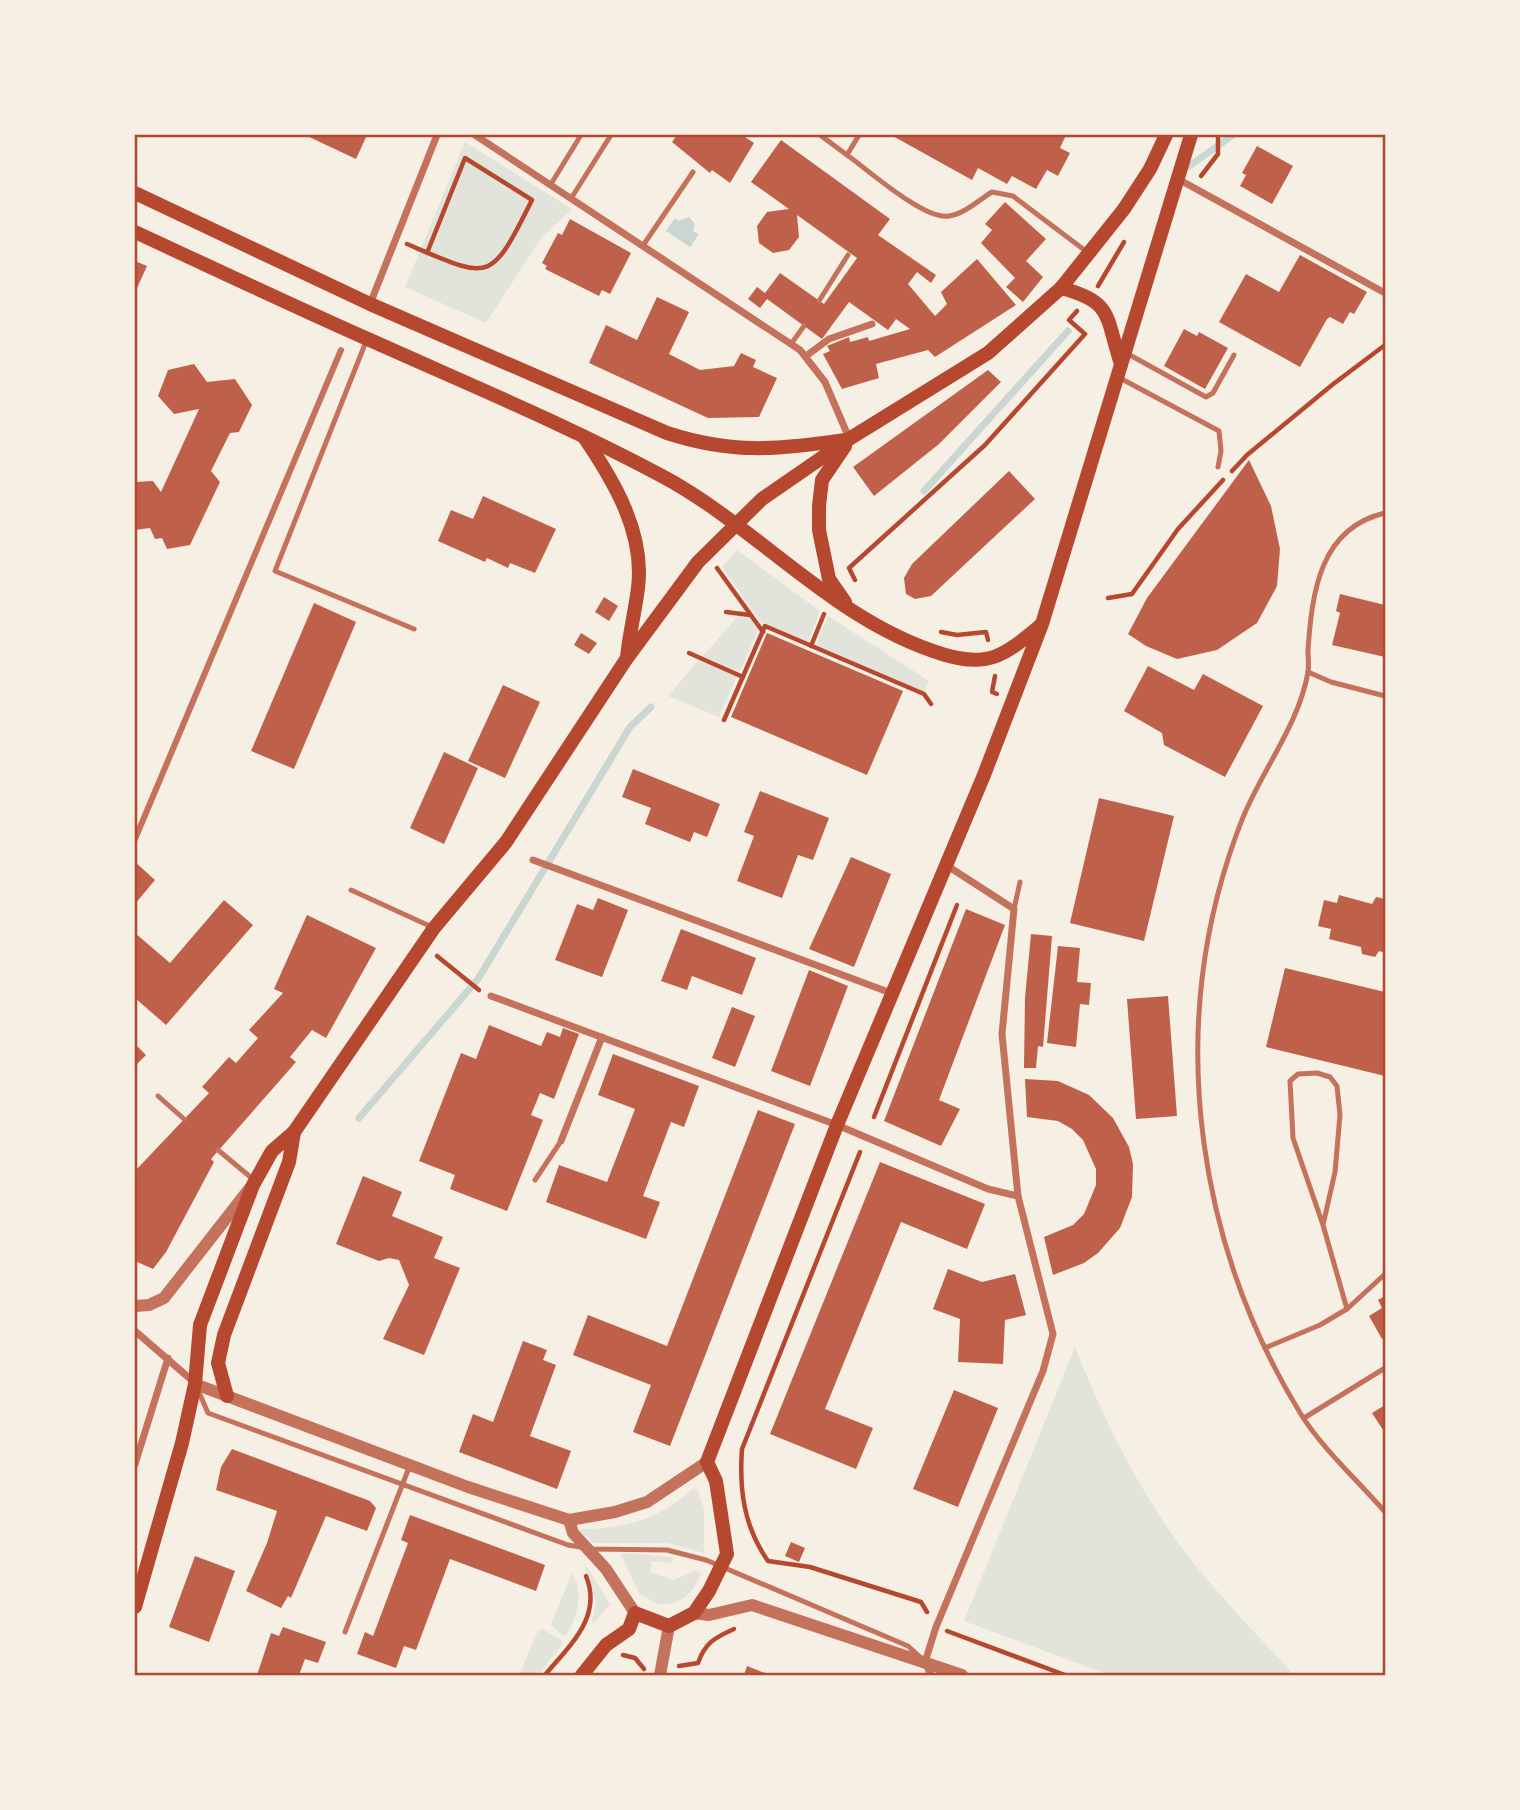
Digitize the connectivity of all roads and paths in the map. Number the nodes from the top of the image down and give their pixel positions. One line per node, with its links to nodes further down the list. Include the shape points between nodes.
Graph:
1 (437, 135): 18 (street)
2 (475, 135): 14 (street)
3 (581, 135): 14 (lane)
4 (611, 135): 16 (lane)
5 (820, 135): 10 (lane)
6 (859, 135): 10 (lane)
7 (1191, 135): 12 (main road)
8 (1218, 135): 13 (path, via 1218,155)
9 (1164, 139): 21 (main road, via 1124,209)
10 (847, 155): 21 (lane, via 934,215 958,213 992,192 1013,196)
11 (693, 172): 19 (lane)
12 (1178, 179): 24 (street); 36 (main road)
13 (1197, 180)
14 (551, 184): 16 (street)
15 (135, 193): 26 (main road)
16 (572, 197): 19 (street)
17 (135, 232): 30 (main road)
18 (396, 239): 20 (path); 26 (street)
19 (643, 244): 31 (street)
20 (427, 253): 20 (path, via 468,270 488,269 503,256 532,200 465,158)
21 (1089, 254): 23 (main road)
22 (848, 255): 25 (lane)
23 (1061, 288): 36 (main road, via 1090,295 1101,305); 38 (main road, via 988,353)
24 (1385, 293)
25 (819, 301)
26 (370, 304): 38 (main road, via 667,433 705,445 773,449)
27 (1069, 320): 43 (path, via 1085,334 985,445 849,568)
28 (872, 324): 35 (street, via 830,339)
29 (804, 326): 31 (lane)
30 (368, 339): 37 (main road); 50 (lane, via 275,571)
31 (791, 344): 35 (street)
32 (1385, 345): 44 (path, via 1247,455 1178,529 1132,594)
33 (341, 350): 62 (street)
34 (1234, 355): 36 (lane, via 1213,393 1206,397)
35 (806, 356): 38 (street, via 825,382)
36 (1122, 365): 39 (lane, via 1219,431); 49 (main road)
37 (583, 436): 41 (main road, via 665,478); 56 (main road, via 612,479 637,553 638,586)
38 (849, 439): 41 (main road, via 762,499); 46 (main road, via 822,480 818,518 829,579)
39 (1218, 467)
40 (1385, 513): 57 (lane, via 1370,516 1343,533 1330,549 1319,575)
41 (733, 525): 46 (main road); 56 (main road, via 698,562)
42 (716, 567): 48 (path)
43 (859, 587)
44 (1108, 598)
45 (825, 609): 54 (path)
46 (852, 611): 49 (main road, via 902,639 971,660 994,659)
47 (726, 612): 48 (path)
48 (751, 615): 52 (path)
49 (1042, 624): 64 (main road)
50 (414, 629)
51 (929, 629): 53 (path, via 957,635)
52 (763, 632): 54 (path, via 765,626); 58 (path)
53 (986, 632)
54 (811, 646): 60 (path, via 924,694)
55 (689, 653): 58 (path)
56 (627, 659): 69 (main road, via 506,842)
57 (1308, 672): 59 (lane); 90 (lane, via 1292,720 1248,805 1229,857 1212,920 1198,1039 1200,1114 1209,1180 1244,1304)
58 (743, 677): 61 (path)
59 (1385, 696)
60 (931, 704)
61 (724, 720)
62 (135, 839)
63 (533, 860): 71 (street)
64 (946, 865): 68 (street); 71 (main road)
65 (1020, 881): 68 (lane)
66 (351, 890): 69 (lane)
67 (957, 905): 75 (path)
68 (1014, 909): 84 (street, via 1002,1034)
69 (435, 928): 70 (main road)
70 (423, 944): 72 (path); 78 (main road)
71 (891, 993): 77 (main road)
72 (487, 994): 73 (street)
73 (602, 1037): 77 (street); 79 (street)
74 (158, 1096): 76 (lane)
75 (874, 1117)
76 (184, 1119)
77 (837, 1125): 84 (street, via 988,1189); 96 (main road)
78 (294, 1132): 83 (main road, via 272,1151); 94 (main road, via 289,1162 224,1335 218,1363)
79 (562, 1141): 82 (lane)
80 (218, 1150): 83 (lane)
81 (860, 1153): 109 (path, via 742,1449 745,1514 768,1561 810,1567 921,1602)
82 (535, 1180)
83 (254, 1183): 87 (street, via 164,1298); 93 (main road, via 200,1325)
84 (1018, 1195): 109 (street, via 1053,1334 1043,1371)
85 (1323, 1225): 85 (lane, via 1335,1172 1340,1115 1337,1086 1330,1077 1298,1074 1290,1081 1293,1138); 88 (lane)
86 (1385, 1274): 88 (lane)
87 (135, 1306)
88 (1347, 1309): 90 (lane)
89 (135, 1331): 91 (street)
90 (1265, 1348): 95 (lane)
91 (168, 1358): 93 (street); 97 (street)
92 (1385, 1368): 95 (lane)
93 (195, 1384): 94 (street); 99 (lane, via 208,1413); 105 (main road, via 183,1443)
94 (227, 1396): 98 (street)
95 (1304, 1418): 100 (lane)
96 (707, 1462): 101 (street, via 647,1502); 103 (main road, via 716,1481 727,1554)
97 (135, 1464)
98 (410, 1465): 99 (lane); 101 (street)
99 (402, 1485): 102 (lane); 110 (lane)
100 (1385, 1513)
101 (569, 1520): 102 (street)
102 (584, 1547): 103 (lane, via 667,1550); 107 (street, via 606,1569)
103 (722, 1566): 106 (main road); 111 (lane, via 908,1646)
104 (583, 1572): 112 (path, via 591,1600 586,1626)
105 (135, 1607)
106 (694, 1612): 108 (main road); 111 (street, via 709,1615 752,1605)
107 (635, 1613): 108 (main road); 113 (main road, via 629,1629 606,1645)
108 (669, 1626): 114 (street)
109 (936, 1627): 111 (street); 117 (path)
110 (345, 1632)
111 (925, 1662): 115 (street); 116 (street)
112 (545, 1675)
113 (582, 1675)
114 (660, 1675)
115 (931, 1675)
116 (962, 1675)
117 (1065, 1675)

